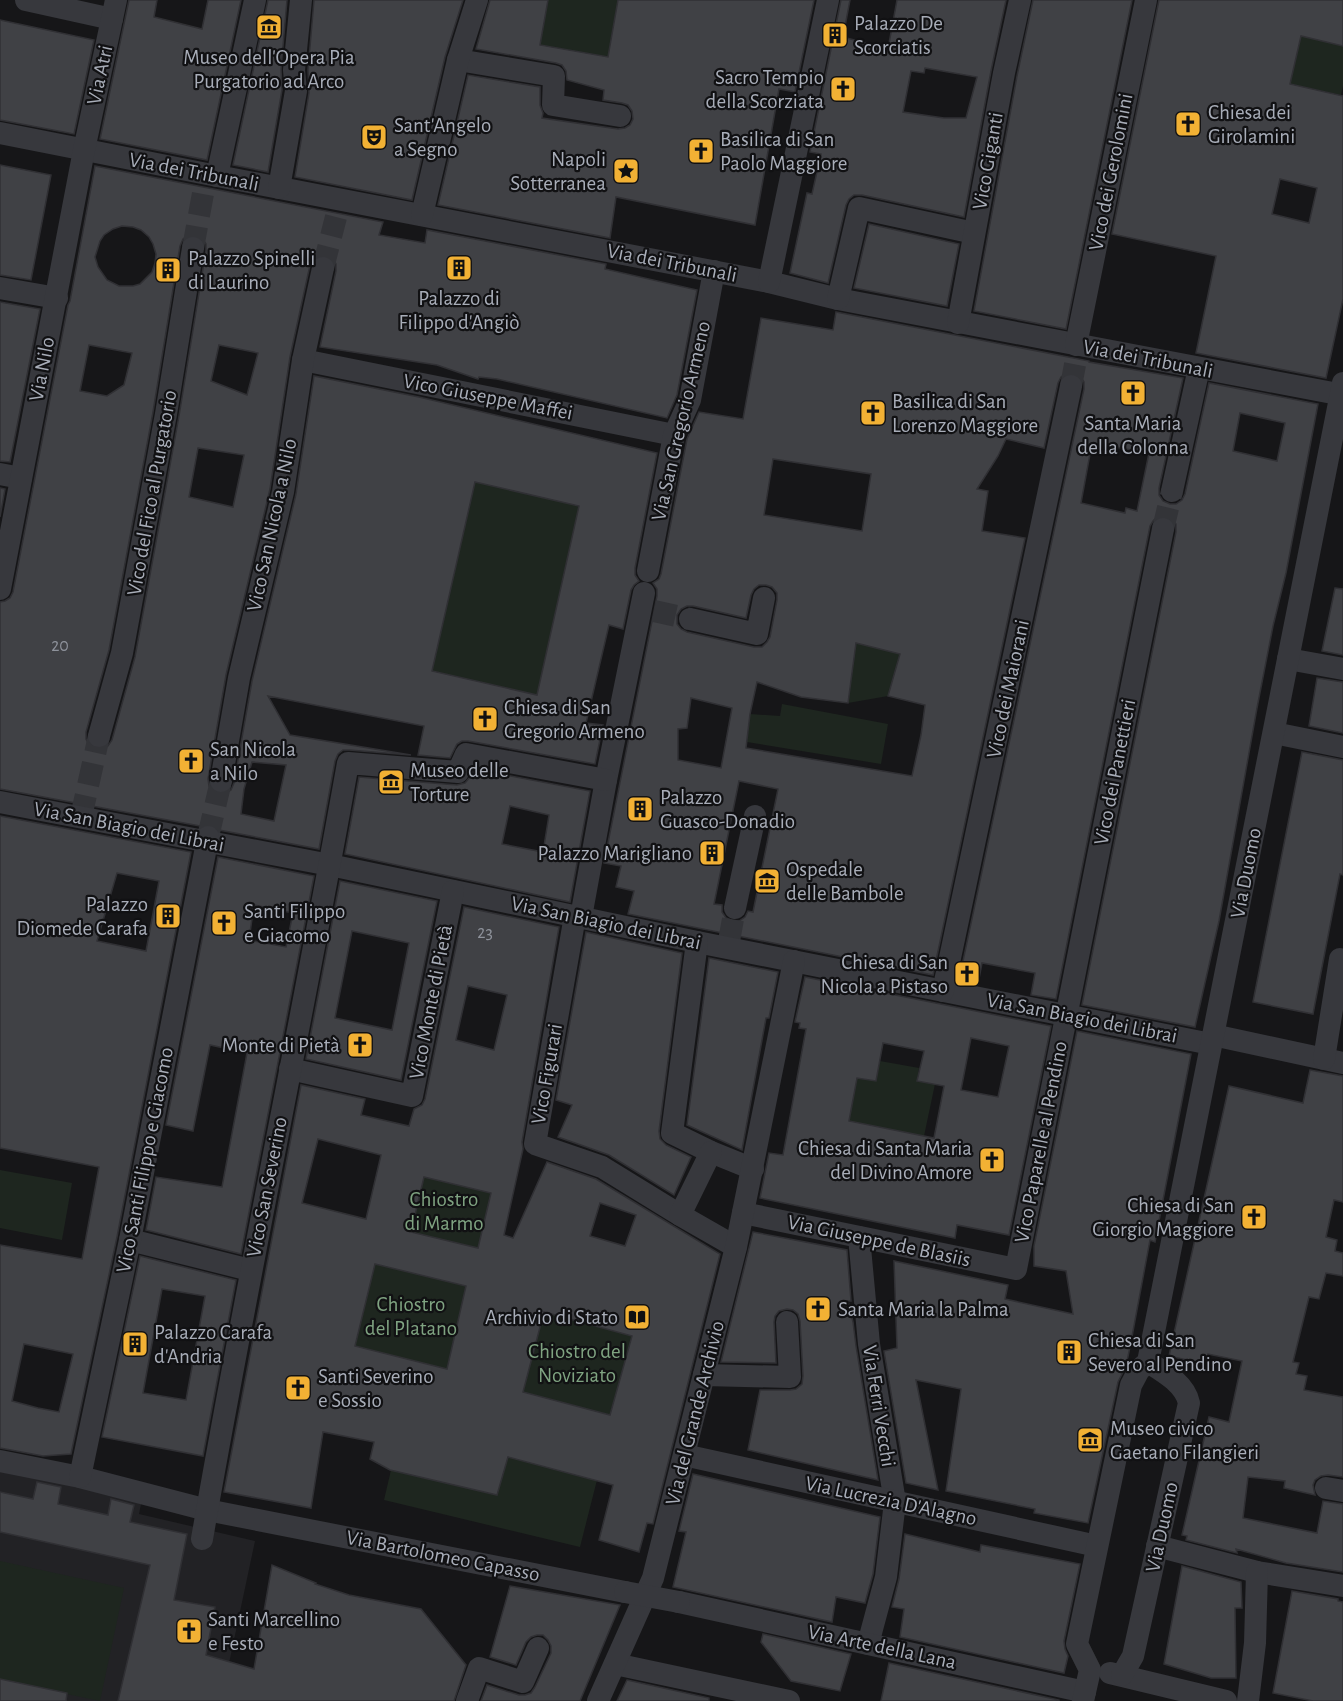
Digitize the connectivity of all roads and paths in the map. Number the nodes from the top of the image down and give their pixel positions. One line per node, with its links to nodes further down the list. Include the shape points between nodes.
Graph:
1 (26, 0): 8 (street)
2 (255, 0): 13 (street)
3 (301, 0): 14 (street, via 294,70 296,91)
4 (477, 0): 9 (street)
5 (828, 0): 20 (street)
6 (1020, 0): 16 (street, Vico Giganti)
7 (1146, 0): 25 (street, Vico dei Gerolomini)
8 (114, 10): 12 (street, Via Atri)
9 (458, 60): 10 (street, via 554,76 553,105); 15 (street)
10 (620, 116)
11 (0, 133): 12 (street, Via dei Tribunali)
12 (84, 150): 13 (street, Via dei Tribunali); 22 (street, Via Nilo)
13 (209, 180): 14 (street, Via dei Tribunali)
14 (279, 188): 15 (street, Via dei Tribunali, via 338,208)
15 (422, 215): 19 (street, Via dei Tribunali)
16 (974, 233): 23 (street, via 860,208); 24 (street, Vico Giganti)
17 (193, 248): 40 (street, Vico del Fico al Purgatorio, via 127,630)
18 (323, 268): 26 (street, Vico San Nicola a Nilo)
19 (714, 271): 20 (street, Via dei Tribunali); 30 (street, Via San Gregorio Armeno, via 690,400)
20 (769, 282): 23 (street, Via dei Tribunali)
21 (0, 288): 22 (street)
22 (57, 298): 31 (street, Via Nilo)
23 (838, 299): 24 (street, Via dei Tribunali)
24 (958, 322): 25 (street, Via dei Tribunali)
25 (1078, 348): 27 (street, Via dei Tribunali)
26 (303, 360): 30 (street, Vico Giuseppe Maffei); 43 (street, Vico San Nicola a Nilo, via 282,492 239,678)
27 (1199, 369): 29 (street, Via dei Tribunali); 32 (street)
28 (1071, 386): 54 (street, Vico dei Maiorani)
29 (1342, 391): 37 (street, Via Duomo)
30 (674, 435): 42 (street, Via San Gregorio Armeno, via 647,596)
31 (10, 476): 34 (street, Via Nilo)
32 (1172, 491)
33 (1163, 529): 55 (street, Vico dei Panettieri)
34 (0, 589)
35 (764, 598): 36 (street, via 757,634)
36 (690, 619)
37 (1288, 658): 38 (street); 39 (street, Via Duomo)
38 (1343, 669)
39 (1274, 733): 41 (street); 56 (street, Via Duomo)
40 (99, 736)
41 (1343, 747)
42 (606, 780): 47 (street, Vico San Severino, via 466,754 458,772 348,763); 50 (street, Via San Gregorio Armeno)
43 (221, 781)
44 (0, 802): 46 (street, Via San Biagio dei Librai)
45 (754, 816): 49 (street)
46 (207, 839): 47 (street, Via San Biagio dei Librai); 64 (street, Vico Santi Filippo e Giacomo)
47 (330, 865): 48 (street, Via San Biagio dei Librai); 58 (street, Vico San Severino)
48 (453, 891): 50 (street, Via San Biagio dei Librai); 58 (street, Vico Monte di Pietà, via 412,1096)
49 (735, 908)
50 (578, 917): 51 (street, Via San Biagio dei Librai); 62 (street, Vico Figurari, via 535,1144 602,1167)
51 (697, 942): 53 (street, Via San Biagio dei Librai, via 728,945); 59 (street, via 672,1133)
52 (1340, 960): 57 (street)
53 (794, 961): 54 (street, Via San Biagio dei Librai); 60 (street)
54 (943, 991): 55 (street, Via San Biagio dei Librai)
55 (1067, 1015): 56 (street, Via San Biagio dei Librai); 66 (street, Vico Paparelle al Pendino)
56 (1212, 1040): 57 (street, Via San Biagio dei Librai); 69 (street, Via Duomo)
57 (1334, 1061)
58 (290, 1069): 67 (street, Vico San Severino)
59 (711, 1152): 60 (street); 62 (street)
60 (753, 1169): 61 (street, Via del Grande Archivio)
61 (743, 1213): 63 (street, Via Giuseppe de Blasiis); 65 (street, Via del Grande Archivio)
62 (680, 1215): 65 (street)
63 (859, 1237): 66 (street, Via Giuseppe de Blasiis); 74 (street, Via Ferri Vecchi, via 869,1344)
64 (130, 1240): 67 (street); 73 (street, Vico Santi Filippo e Giacomo)
65 (736, 1247): 70 (street, Via del Grande Archivio)
66 (1016, 1269)
67 (250, 1270): 75 (street, Vico San Severino)
68 (787, 1322): 70 (street, via 790,1377)
69 (1148, 1362): 77 (street, Via Duomo, via 1131,1385); 78 (street, Via Duomo, via 1178,1384 1189,1403)
70 (704, 1375): 71 (street, Via del Grande Archivio)
71 (684, 1455): 74 (street, Via Lucrezia D'Alagno); 84 (street, Via del Grande Archivio, via 653,1578)
72 (0, 1461): 73 (street, Via Bartolomeo Capasso)
73 (80, 1478): 75 (street, Via Bartolomeo Capasso)
74 (895, 1502): 77 (street, Via Lucrezia D'Alagno); 82 (street, Via Ferri Vecchi, via 886,1577)
75 (207, 1510): 76 (street, Vico San Severino); 81 (street, Via Bartolomeo Capasso, bridge)
76 (202, 1539)
77 (1098, 1546): 85 (street, Via Duomo, via 1077,1644)
78 (1157, 1546): 79 (street); 86 (street, Via Duomo, via 1133,1656)
79 (1257, 1572): 80 (street); 92 (street)
80 (1343, 1587)
81 (679, 1602): 82 (street, Via Arte della Lana)
82 (868, 1644): 87 (street, Via Arte della Lana)
83 (538, 1648): 89 (street, via 524,1682 479,1668)
84 (615, 1664): 88 (street); 90 (street, Via del Grande Archivio)
85 (1090, 1670): 86 (street); 87 (street)
86 (1122, 1675): 91 (street)
87 (1084, 1697)
88 (781, 1700)
89 (467, 1701)
90 (598, 1701)
91 (1226, 1701)
92 (1248, 1701)

